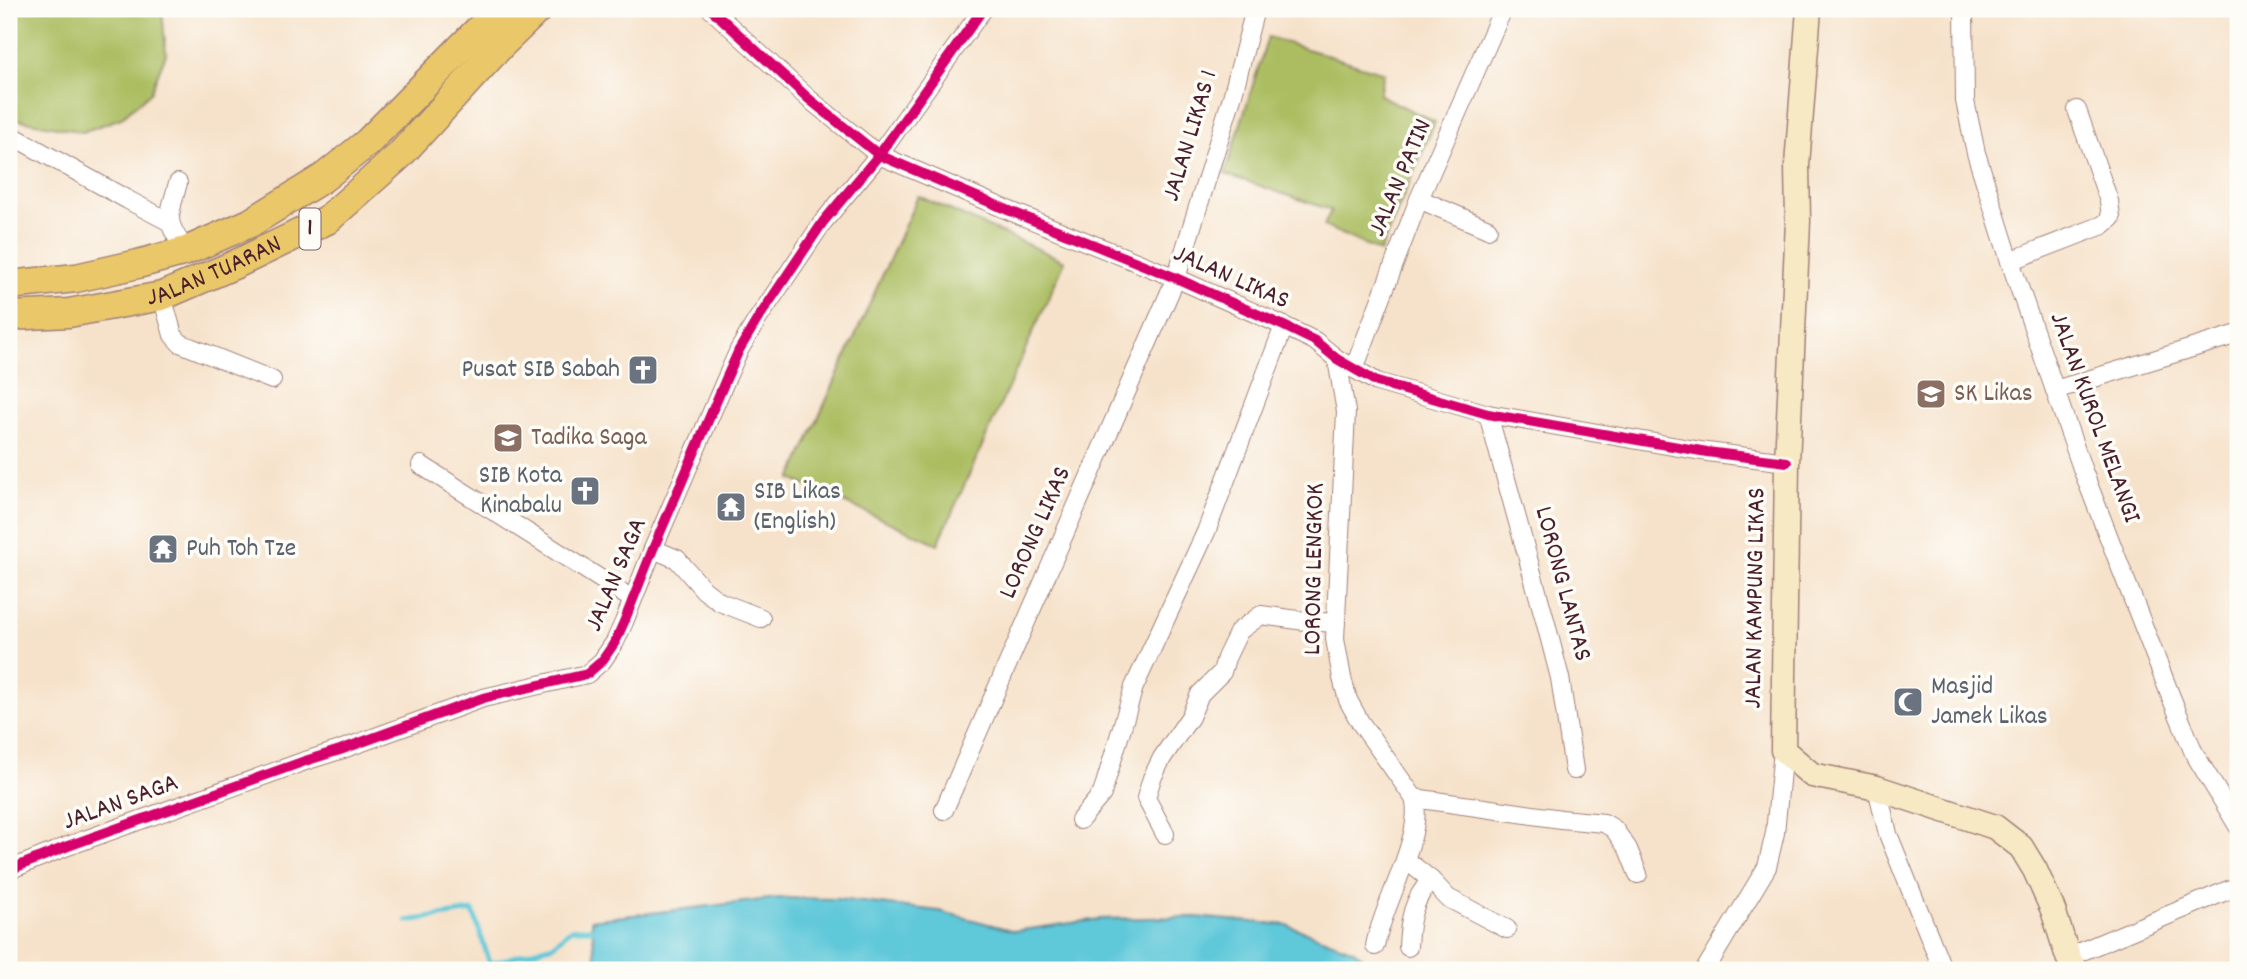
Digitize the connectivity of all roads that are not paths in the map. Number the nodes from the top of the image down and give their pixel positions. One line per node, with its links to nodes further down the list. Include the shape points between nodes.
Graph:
1 (499, 9): 11 (main road, JALAN TUARAN / 1)
2 (515, 9): 11 (main road, via 427,98)
3 (538, 9): 22 (main road, JALAN TUARAN / 1, via 398,156 327,220)
4 (711, 9): 13 (street, JALAN LIKAS)
5 (983, 9): 13 (street, JALAN SAGA)
6 (1255, 9): 20 (street, JALAN LIKAS 1)
7 (1503, 9): 15 (street, JALAN PATIN)
8 (1809, 9): 31 (main road, JALAN KAMPUNG LIKAS, via 1797,165)
9 (1964, 9): 19 (street, JALAN KUROL MELANGI, via 1967,108 1976,153)
10 (2077, 110): 19 (street, via 2111,218)
11 (397, 113): 18 (main road, JALAN TUARAN / 1, via 368,142 305,190 250,223)
12 (9, 134): 16 (street)
13 (878, 155): 20 (street, JALAN LIKAS); 33 (street, JALAN SAGA, via 823,222 739,350)
14 (178, 183): 16 (street)
15 (1419, 199): 17 (street); 27 (street, JALAN PATIN)
16 (168, 220): 18 (street)
17 (1488, 229)
18 (186, 251): 21 (main road, JALAN TUARAN / 1, via 76,278)
19 (2010, 261): 29 (street, JALAN KUROL MELANGI)
20 (1176, 278): 24 (street, JALAN LIKAS); 41 (street, LORONG LIKAS)
21 (9, 285)
22 (162, 296): 23 (main road, JALAN TUARAN / 1, via 69,313); 28 (street, via 173,335 180,343)
23 (9, 316)
24 (1284, 326): 26 (street, JALAN LIKAS, via 1315,341); 42 (street, via 1206,532 1134,687 1102,794)
25 (2238, 334): 29 (street)
26 (1337, 359): 27 (street, JALAN LIKAS); 36 (street, LORONG LENGKOK, via 1346,412)
27 (1354, 369): 30 (street, JALAN LIKAS, via 1377,382)
28 (272, 380)
29 (2055, 390): 43 (street, JALAN KUROL MELANGI, via 2194,753)
30 (1488, 414): 31 (street, JALAN LIKAS); 38 (street, LORONG LANTAS, via 1560,678)
31 (1787, 462): 37 (main road, JALAN KAMPUNG LIKAS)
32 (421, 465): 34 (street)
33 (653, 549): 34 (street, JALAN SAGA); 35 (street, via 677,559 720,602)
34 (632, 599): 46 (street, JALAN SAGA, via 610,652 587,674 482,698)
35 (761, 618)
36 (1336, 623): 40 (street, LORONG LENGKOK, via 1348,700); 44 (street, via 1262,615 1239,631 1222,672 1200,694 1152,778 1146,798)
37 (1783, 750): 39 (main road, via 1812,775); 54 (street, via 1775,833 1766,867)
38 (1574, 770)
39 (1877, 788): 53 (main road, via 1996,827 2021,846 2053,910); 55 (street, via 1888,834)
40 (1414, 798): 45 (street); 47 (street, via 1604,823 1615,829)
41 (944, 810)
42 (1080, 820)
43 (2238, 826)
44 (1165, 834)
45 (1406, 860): 48 (street); 51 (street)
46 (9, 870)
47 (1638, 874)
48 (1431, 880): 50 (street, via 1448,898); 52 (street, via 1420,892 1409,923)
49 (2238, 886): 53 (street)
50 (1507, 929)
51 (1375, 946)
52 (1408, 947)
53 (2071, 963)
54 (1705, 970)
55 (1943, 970)

